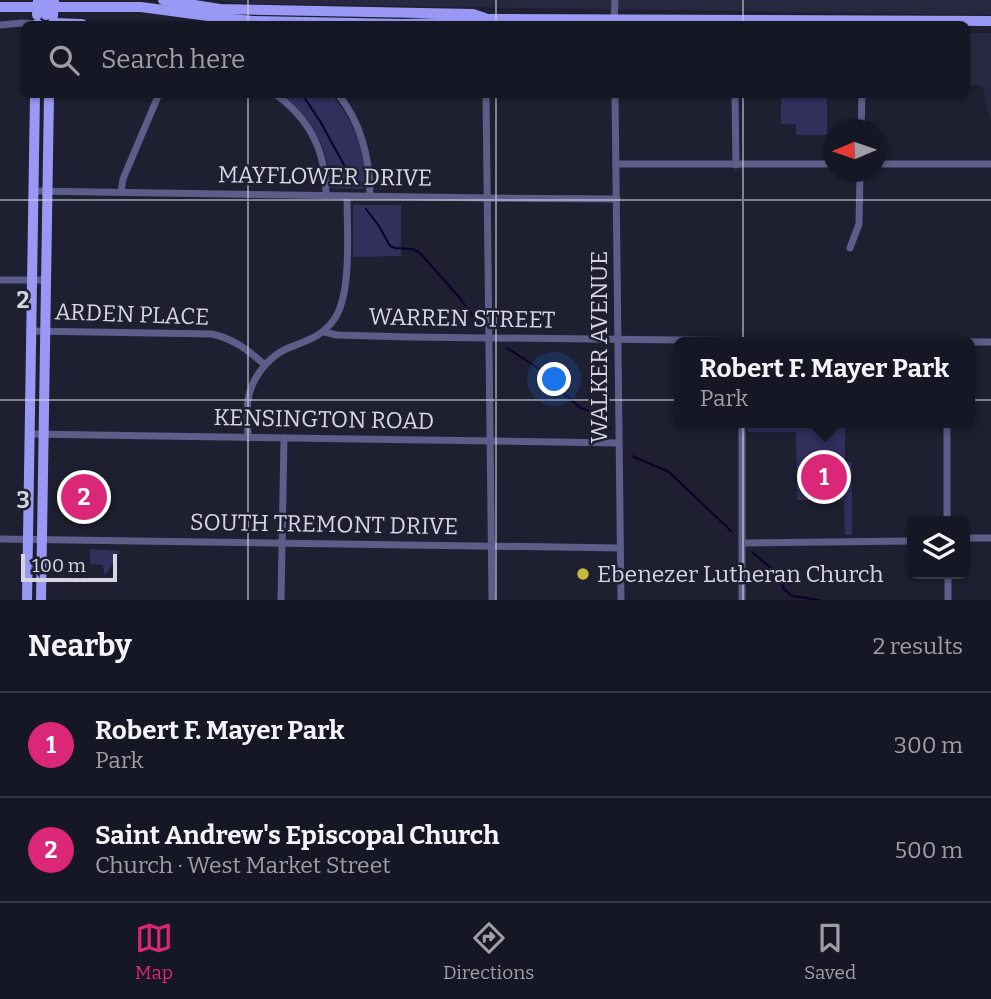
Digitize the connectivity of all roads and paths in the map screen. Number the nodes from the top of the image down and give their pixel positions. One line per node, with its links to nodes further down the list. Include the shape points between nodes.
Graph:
1 (163, 0): 5 (main road)
2 (213, 0): 5 (main road)
3 (615, 0): 11 (street)
4 (0, 7): 6 (main road)
5 (245, 10): 10 (main road, via 473,14)
6 (45, 14): 7 (street); 8 (main road); 9 (main road, via 141,7 237,20)
7 (27, 21)
8 (71, 21)
9 (338, 21)
10 (484, 21)
11 (614, 21)
12 (970, 21): 13 (main road)
13 (991, 21)
14 (4, 25): 15 (street)
15 (21, 30)
16 (35, 98): 32 (main road)
17 (49, 98): 33 (main road)
18 (157, 98): 34 (street)
19 (279, 98): 35 (street, via 317,144)
20 (341, 98): 37 (street, via 363,139)
21 (486, 98): 38 (street)
22 (615, 98): 26 (street, WALKER AVENUE)
23 (735, 98): 30 (street)
24 (862, 98): 25 (street)
25 (861, 119)
26 (616, 164): 30 (street); 39 (street, WALKER AVENUE)
27 (823, 164): 30 (street)
28 (886, 164): 29 (street)
29 (991, 164)
30 (736, 165)
31 (860, 182): 40 (street, via 859,224)
32 (33, 191): 33 (street, MAYFLOWER DRIVE); 42 (main road)
33 (48, 191): 34 (street, MAYFLOWER DRIVE); 43 (main road)
34 (121, 192): 35 (street, MAYFLOWER DRIVE)
35 (326, 196): 36 (street, MAYFLOWER DRIVE)
36 (348, 196): 37 (street, MAYFLOWER DRIVE); 46 (street, via 346,288 336,317)
37 (370, 196): 38 (street, MAYFLOWER DRIVE)
38 (487, 198): 39 (street, MAYFLOWER DRIVE); 47 (street)
39 (617, 199): 48 (street, WALKER AVENUE)
40 (850, 248)
41 (0, 280): 42 (street)
42 (32, 280): 43 (street); 44 (main road)
43 (47, 280): 45 (main road)
44 (31, 331): 45 (street, ARDEN PLACE); 53 (main road)
45 (46, 331): 50 (street, ARDEN PLACE, via 212,334 242,345); 54 (main road)
46 (324, 332): 47 (street, WARREN STREET); 50 (street)
47 (489, 337): 48 (street, WARREN STREET); 57 (street)
48 (617, 340): 49 (street, WARREN STREET); 58 (street, WALKER AVENUE)
49 (674, 341)
50 (265, 365): 55 (street, via 249,394)
51 (742, 428): 67 (street)
52 (947, 428): 59 (street)
53 (29, 434): 54 (street, KENSINGTON ROAD); 63 (main road)
54 (44, 434): 55 (street, KENSINGTON ROAD); 64 (main road)
55 (248, 438): 56 (street, KENSINGTON ROAD)
56 (284, 438): 57 (street, KENSINGTON ROAD); 66 (street)
57 (490, 441): 58 (street, KENSINGTON ROAD); 68 (street)
58 (618, 443): 69 (street, WALKER AVENUE)
59 (947, 516)
60 (970, 538): 61 (street)
61 (991, 538)
62 (0, 539): 63 (street, SOUTH TREMONT DRIVE)
63 (27, 539): 64 (street, SOUTH TREMONT DRIVE); 71 (main road)
64 (42, 540): 66 (street, SOUTH TREMONT DRIVE); 72 (main road)
65 (907, 541): 67 (street)
66 (283, 543): 68 (street, SOUTH TREMONT DRIVE); 73 (street)
67 (742, 543): 76 (street)
68 (492, 546): 69 (street, SOUTH TREMONT DRIVE); 74 (street)
69 (620, 548): 75 (street, WALKER AVENUE)
70 (948, 579): 77 (street)
71 (27, 600)
72 (41, 600)
73 (281, 600)
74 (492, 600)
75 (621, 600)
76 (742, 600)
77 (948, 600)

